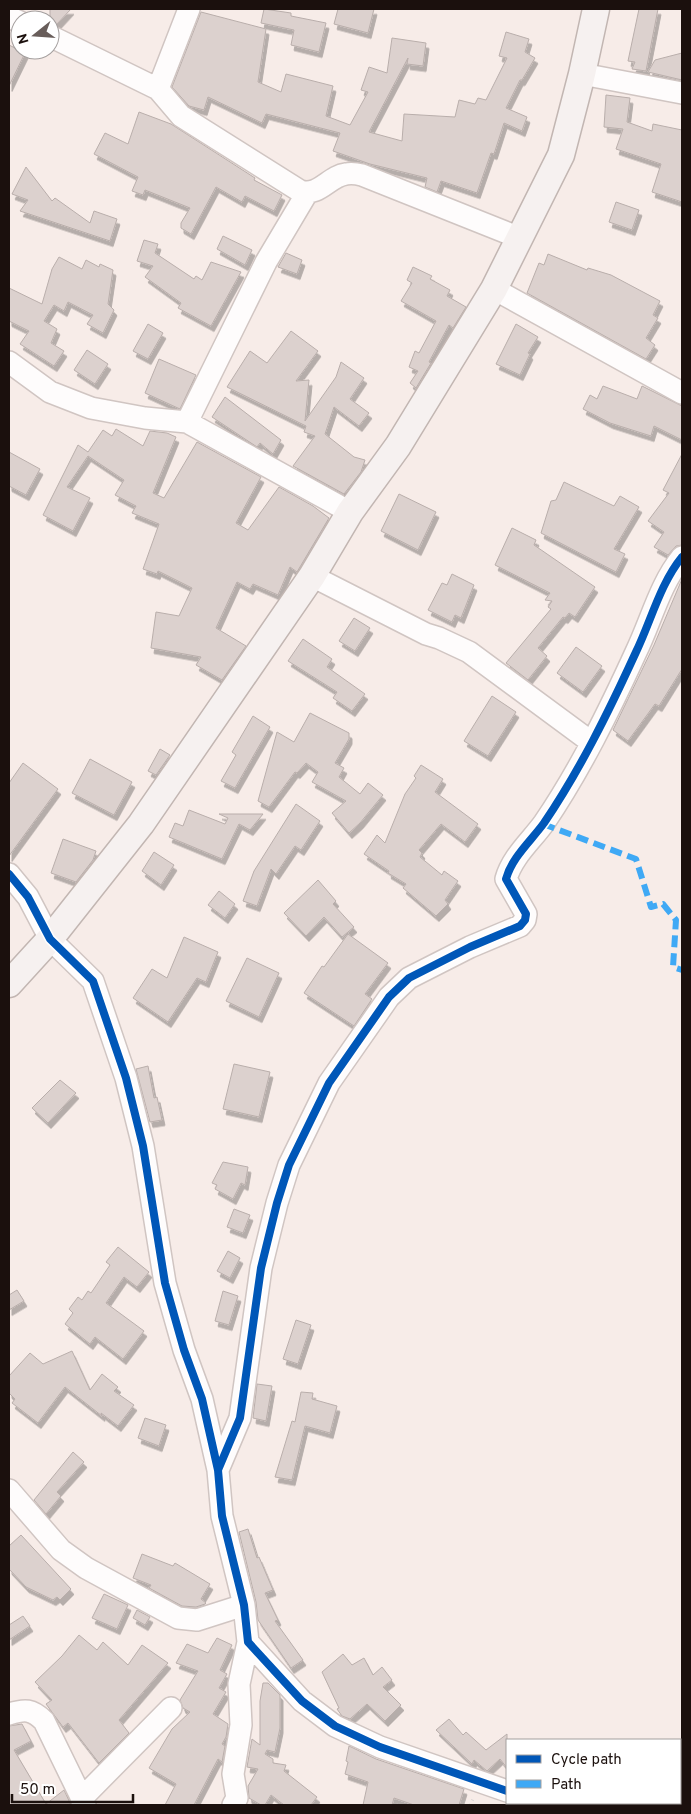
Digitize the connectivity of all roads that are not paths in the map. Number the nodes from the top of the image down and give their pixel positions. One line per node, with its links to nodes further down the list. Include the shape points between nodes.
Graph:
1 (189, 9): 5 (street)
2 (596, 9): 4 (main road)
3 (60, 41): 5 (street)
4 (582, 74): 6 (street); 8 (main road, via 560,155)
5 (158, 89): 7 (street, via 181,116)
6 (682, 93)
7 (307, 193): 8 (street, via 336,177 362,175); 12 (street, via 266,262)
8 (520, 238): 9 (main road)
9 (494, 289): 11 (street); 13 (main road, via 398,446)
10 (9, 362): 12 (street, via 50,392 91,408)
11 (682, 393)
12 (187, 422): 13 (street)
13 (350, 512): 15 (main road)
14 (682, 557): 16 (street, via 656,604)
15 (312, 576): 16 (street, via 426,634 463,649); 18 (main road, via 141,824)
16 (591, 742): 20 (street, via 543,824 509,868 506,879 526,914 525,920 520,926 409,978 388,997 329,1083 289,1165 277,1202 261,1268 240,1418)
17 (9, 874): 18 (street, via 28,897)
18 (50, 939): 19 (main road); 20 (street, via 93,981 126,1078 143,1146 165,1283 202,1399)
19 (9, 984)
20 (218, 1470): 22 (street, via 222,1516)
21 (11, 1495): 22 (street, via 61,1550 86,1568 178,1618 197,1620)
22 (244, 1606): 23 (street)
23 (248, 1642): 26 (street, via 302,1702 335,1726 380,1747); 28 (street, via 239,1684 241,1725 233,1774 237,1798)
24 (170, 1708): 27 (street)
25 (9, 1714): 27 (street, via 27,1709 44,1721)
26 (506, 1791)
27 (83, 1802)
28 (233, 1805)

